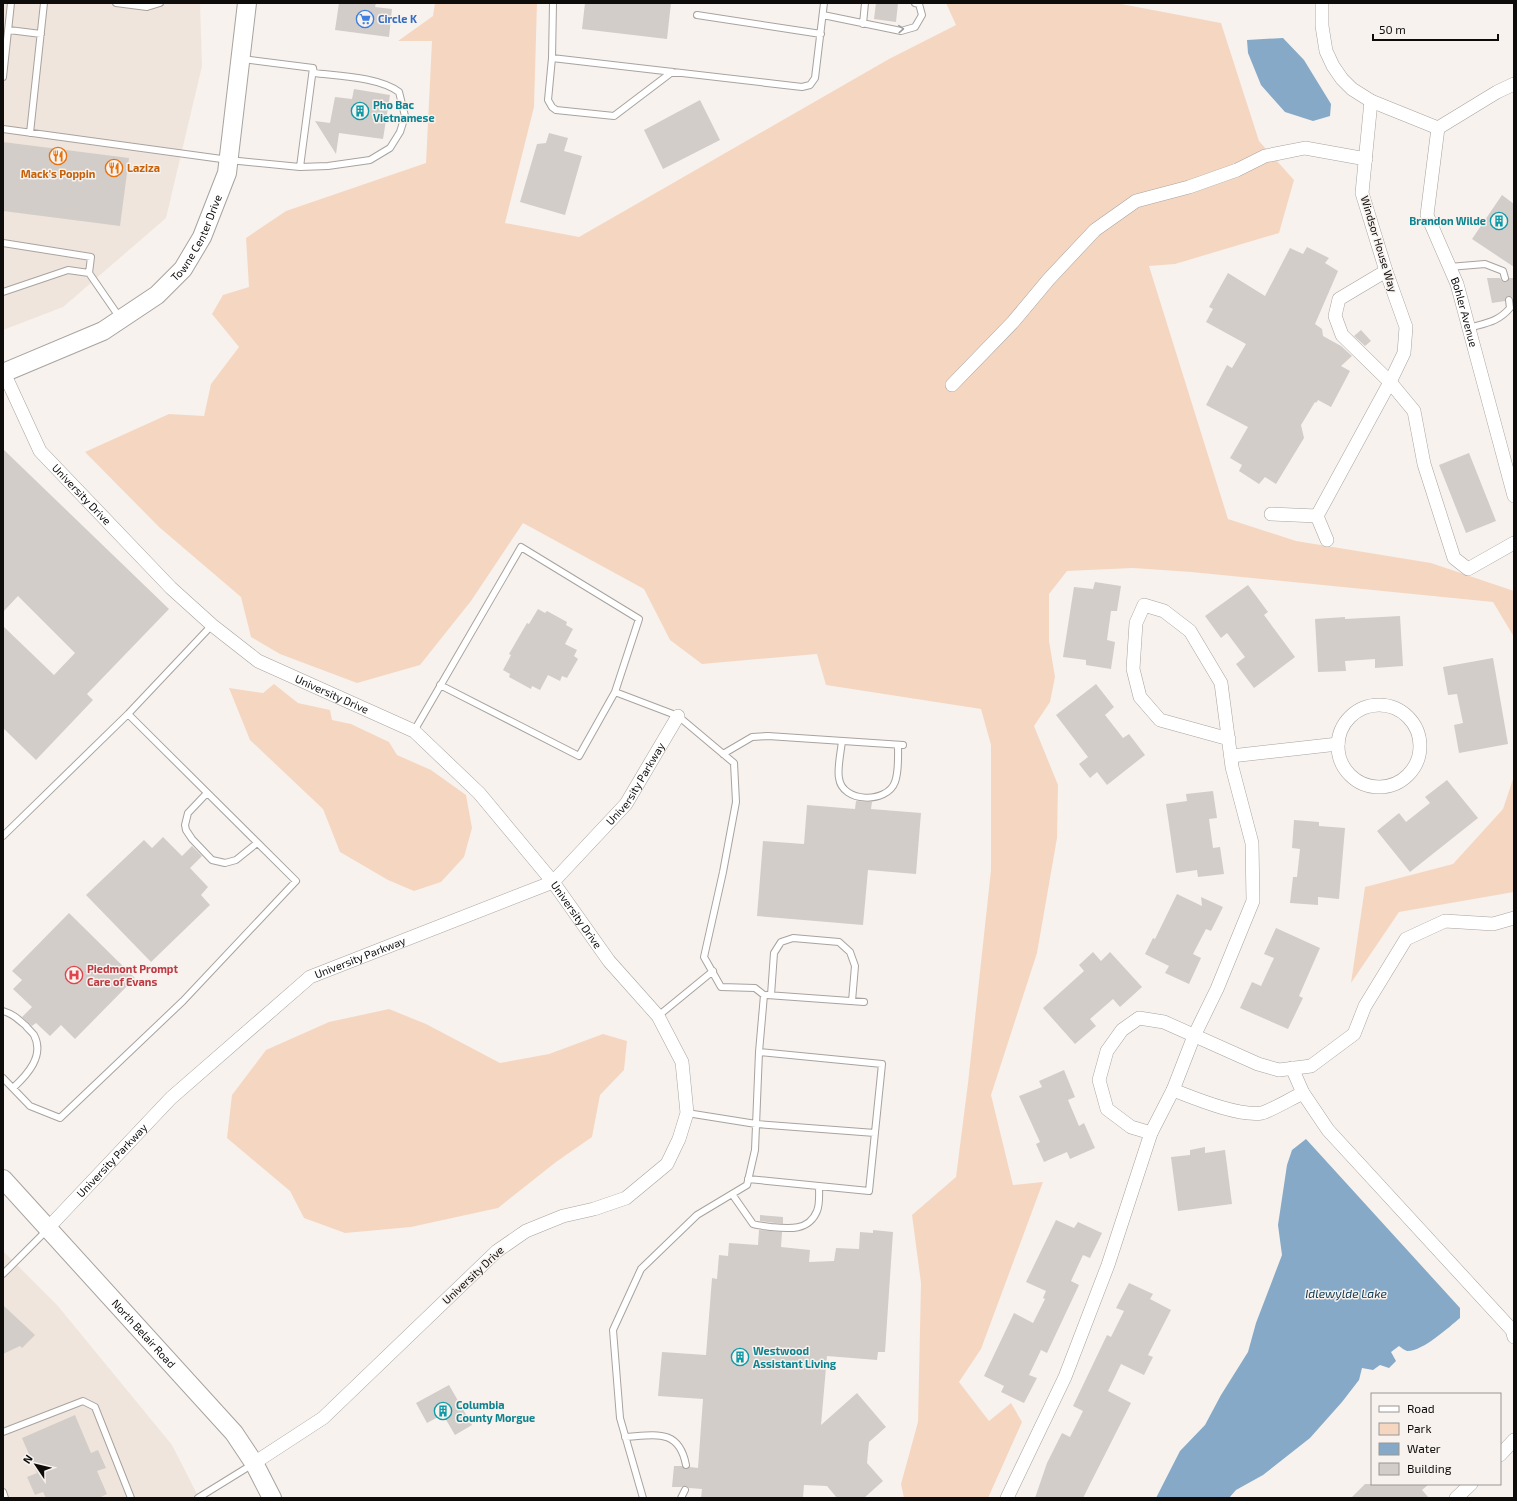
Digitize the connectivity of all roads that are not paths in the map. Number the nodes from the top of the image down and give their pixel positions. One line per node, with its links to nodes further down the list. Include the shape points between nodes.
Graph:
1 (12, 3): 16 (lane)
2 (44, 3): 17 (lane)
3 (116, 3): 4 (lane, via 147,7)
4 (160, 3)
5 (248, 3): 20 (main road, Towne Center Drive)
6 (553, 3): 19 (lane)
7 (824, 3): 13 (lane)
8 (865, 3): 15 (lane)
9 (915, 3): 14 (lane, via 919,4)
10 (921, 3): 14 (lane)
11 (1322, 3): 25 (street, via 1326,51 1333,66 1352,89)
12 (697, 15): 18 (lane)
13 (823, 15): 15 (lane); 18 (lane)
14 (922, 15): 15 (lane, one-way to 14, via 901,31 915,27)
15 (863, 24)
16 (9, 30): 17 (lane); 23 (lane)
17 (41, 34): 28 (lane)
18 (820, 34): 22 (lane, via 815,78 810,85 802,87)
19 (552, 58): 22 (lane); 22 (lane, via 548,100 556,110 614,116)
20 (241, 59): 21 (lane); 30 (main road, Towne Center Drive)
21 (313, 68): 31 (lane); 31 (lane, via 314,73 376,81 392,87 400,92 405,116 400,132 390,148 370,160)
22 (672, 72)
23 (3, 77)
24 (1514, 84): 26 (street)
25 (1371, 101): 26 (street); 29 (street, Windsor House Way)
26 (1438, 128): 33 (street, Bohler Avenue, via 1427,216)
27 (3, 129): 28 (lane)
28 (30, 133): 30 (lane)
29 (1366, 159): 34 (street, Windsor House Way, via 1362,193); 43 (street, via 1305,148 1265,156 1237,170 1189,187 1136,201 1095,230)
30 (229, 160): 31 (lane); 39 (main road, Towne Center Drive, via 227,173 202,237 183,269 157,295)
31 (300, 167)
32 (3, 243): 35 (lane, via 91,257)
33 (1449, 267): 36 (lane, via 1485,264 1503,271); 40 (street, Bohler Avenue, via 1457,284)
34 (1386, 271): 42 (street, Windsor House Way, via 1406,326 1404,353); 42 (street, via 1339,299 1335,316 1342,335)
35 (89, 273): 37 (lane, via 68,270); 39 (lane)
36 (1505, 278)
37 (3, 292)
38 (1508, 300): 40 (lane, via 1510,308 1503,316)
39 (121, 319): 41 (main road, Towne Center Drive, via 103,331)
40 (1469, 328): 44 (street, Bohler Avenue)
41 (4, 373): 49 (street, University Drive, via 40,451 171,588)
42 (1390, 382): 46 (street, Windsor House Way); 48 (street, via 1414,411 1424,464 1454,558 1468,569)
43 (952, 385)
44 (1514, 496)
45 (1271, 514): 46 (street)
46 (1317, 516): 47 (street)
47 (1327, 540)
48 (1514, 543)
49 (212, 626): 52 (lane); 54 (street, University Drive, via 258,661)
50 (440, 686): 51 (lane, via 579,756); 51 (lane, via 521,547 639,619); 54 (lane)
51 (616, 692): 53 (lane)
52 (128, 714): 60 (lane); 61 (lane)
53 (678, 716): 58 (lane); 63 (street, University Parkway, via 626,804)
54 (414, 731): 63 (street, University Drive, via 479,793)
55 (1229, 739): 55 (street, via 1221,683 1190,631 1164,611 1144,605 1136,623 1133,669 1140,696 1160,720); 59 (street)
56 (842, 741): 56 (lane, via 901,745 895,782 890,790 881,796 861,797 850,794 842,786 839,778); 58 (lane, via 752,737)
57 (1338, 744): 57 (street, via 1339,758 1345,770 1355,780 1367,786 1380,788 1394,786 1415,769 1420,756 1421,742 1418,729 1399,709 1386,705 1372,705 1359,710 1348,719 1341,730); 59 (street)
58 (722, 754): 65 (lane, via 734,763 736,802 704,957)
59 (1231, 756): 72 (street, via 1252,843 1253,901 1217,989)
60 (207, 793): 62 (lane); 62 (lane, via 188,813 185,825 188,835 212,860 224,863 236,860)
61 (3, 836)
62 (257, 843): 76 (lane, via 296,882 183,1001 60,1118 30,1106)
63 (553, 882): 71 (street, University Drive, via 609,961); 87 (street, University Parkway, via 310,977 171,1098)
64 (1514, 918): 74 (street, via 1493,924 1445,921 1406,939 1365,1006 1354,1034 1311,1066)
65 (713, 971): 66 (lane, via 721,987 755,988); 71 (lane)
66 (764, 995): 67 (lane); 73 (lane)
67 (771, 995): 68 (lane); 68 (lane, via 774,953 781,942 792,938 839,942 850,952 855,966)
68 (852, 1001): 69 (lane)
69 (864, 1002)
70 (3, 1011): 76 (lane, via 13,1014 34,1034 38,1048 34,1063)
71 (658, 1016): 79 (street, University Drive, via 682,1062)
72 (1194, 1036): 74 (street, via 1258,1064 1279,1070); 77 (street); 82 (street, via 1164,1022 1139,1018 1122,1030 1107,1051 1099,1080 1107,1109 1131,1127)
73 (759, 1052): 80 (lane); 81 (lane, via 882,1064)
74 (1292, 1068): 78 (street)
75 (3, 1078): 76 (lane)
76 (13, 1088)
77 (1173, 1090): 78 (street, via 1212,1105 1250,1113 1263,1113); 82 (street)
78 (1303, 1092): 89 (street, via 1328,1130 1512,1330)
79 (687, 1113): 80 (lane); 94 (street, University Drive, via 679,1139 667,1164 626,1198 594,1210 563,1216 526,1231 503,1247 323,1418)
80 (756, 1124): 81 (lane); 84 (lane, via 755,1150)
81 (875, 1133): 85 (lane, via 869,1191)
82 (1151, 1133): 105 (street, via 1108,1265 1065,1377)
83 (3, 1179): 87 (main road, North Belair Road)
84 (748, 1179): 85 (lane); 86 (lane, via 747,1185)
85 (819, 1186): 86 (lane, via 818,1210 811,1220 805,1225 786,1229 753,1224)
86 (732, 1194): 91 (lane, via 697,1215 641,1268 613,1330 620,1418)
87 (48, 1228): 88 (lane); 94 (main road, North Belair Road, via 234,1433)
88 (3, 1274)
89 (1514, 1337)
90 (3, 1432): 100 (lane, via 83,1401 95,1407)
91 (625, 1437): 95 (lane, via 659,1434 667,1436 681,1448); 103 (lane)
92 (1514, 1440): 93 (street)
93 (1501, 1454)
94 (254, 1463): 101 (lane); 102 (main road, North Belair Road)
95 (686, 1465)
96 (1470, 1485): 106 (street)
97 (686, 1490): 104 (lane)
98 (3, 1492): 99 (lane)
99 (5, 1498)
100 (130, 1498)
101 (198, 1498)
102 (272, 1498)
103 (643, 1498)
104 (681, 1498)
105 (1007, 1498)
106 (1456, 1498)

